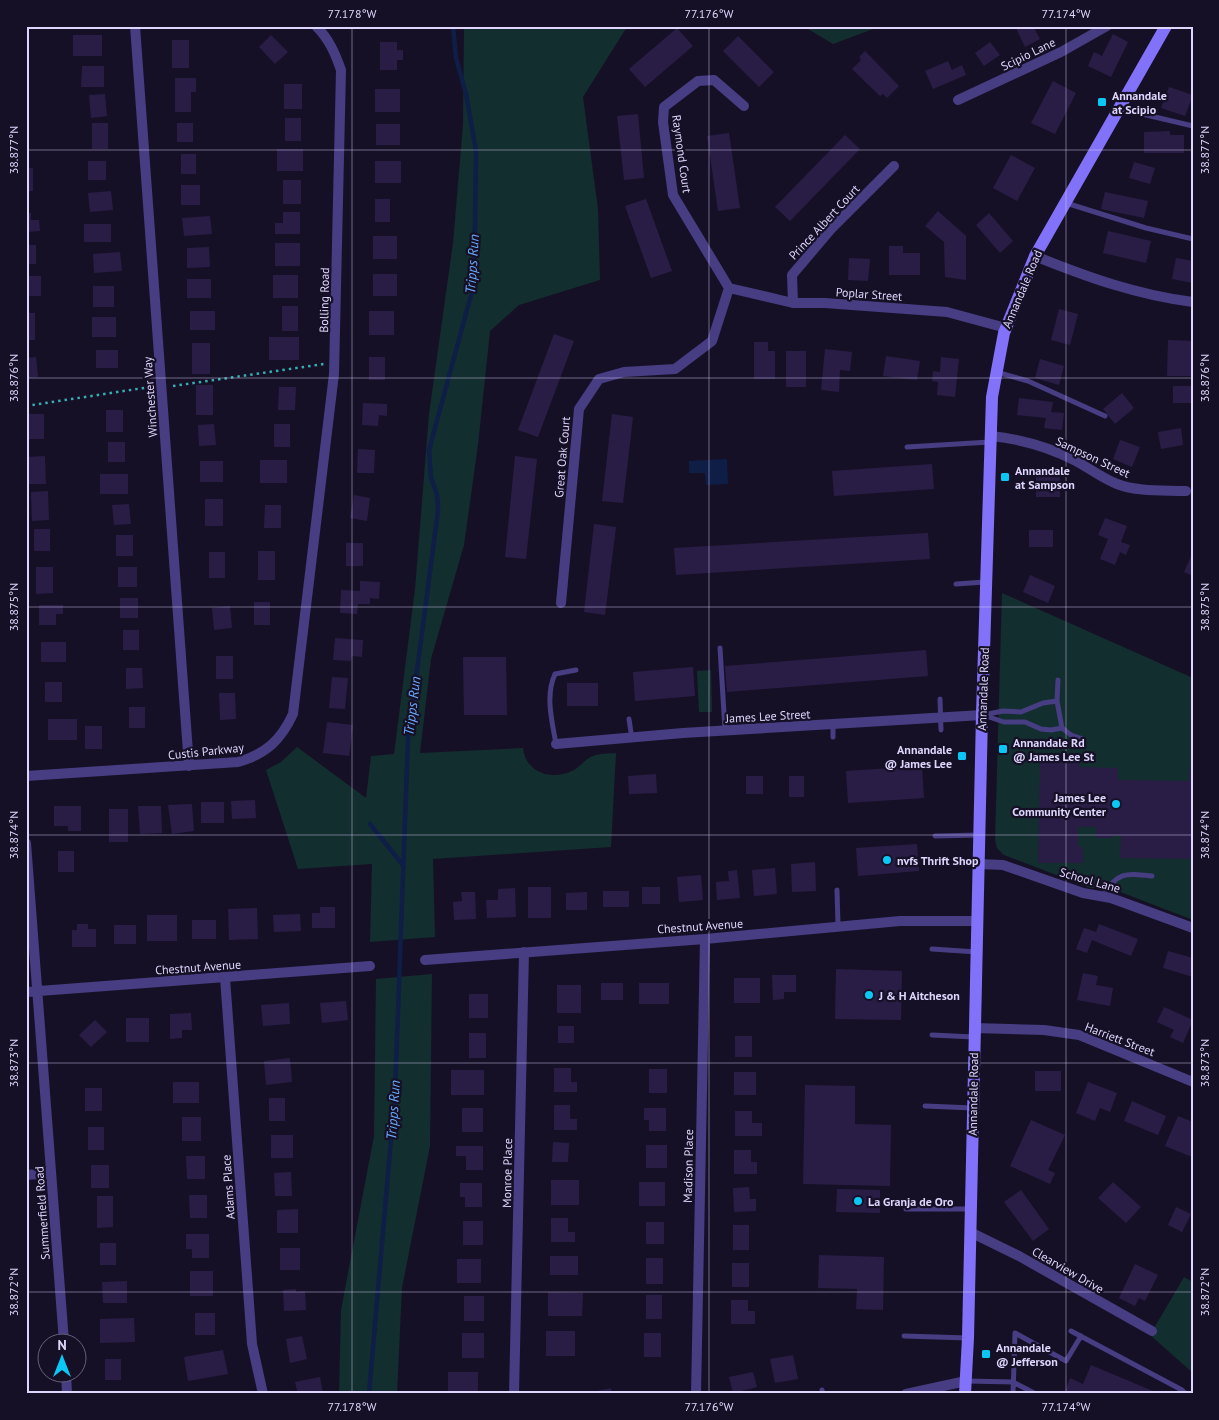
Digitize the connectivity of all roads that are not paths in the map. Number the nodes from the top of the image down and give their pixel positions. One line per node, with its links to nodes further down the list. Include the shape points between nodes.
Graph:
1 (135, 26): 42 (street, Winchester Way)
2 (316, 26): 22 (street, Bolling Road, via 336,54 341,70 335,362)
3 (1107, 26): 5 (street, Scipio Lane, via 1062,52)
4 (1166, 26): 7 (main road, Annandale Road)
5 (958, 100)
6 (744, 106): 13 (street, Raymond Court, via 714,80 698,81 664,107 663,122 673,196)
7 (1118, 108): 8 (lane); 10 (main road, Annandale Road)
8 (1193, 126)
9 (894, 166): 15 (street, Prince Albert Court, via 792,275)
10 (1064, 202): 11 (lane); 12 (main road, Annandale Road)
11 (1193, 239)
12 (1035, 256): 14 (street, via 1137,293); 16 (main road, Annandale Road)
13 (730, 288): 15 (street, Poplar Street); 25 (street, Great Oak Court, via 712,341 675,370 624,372 599,379 579,409)
14 (1193, 302)
15 (793, 303): 16 (street, Poplar Street, via 947,312)
16 (1006, 328): 17 (main road, Annandale Road)
17 (996, 372): 18 (lane, via 1028,381); 19 (main road, Annandale Road)
18 (1105, 416)
19 (991, 439): 20 (lane); 21 (street, Sampson Street, via 1015,439 1036,445 1129,487); 23 (main road, Annandale Road)
20 (907, 447)
21 (1186, 491)
22 (310, 581): 42 (street, Custis Parkway, via 297,697 286,730 270,747 252,758)
23 (986, 582): 24 (lane); 31 (main road, Annandale Road)
24 (956, 584)
25 (560, 603)
26 (720, 648): 37 (lane)
27 (576, 670): 41 (lane, via 555,674 550,687)
28 (1058, 680): 30 (lane)
29 (940, 699): 32 (lane)
30 (1057, 701): 31 (lane, via 1021,712); 35 (lane)
31 (982, 715): 32 (street, James Lee Street); 35 (lane, via 1004,722 1025,722 1041,729); 44 (main road, Annandale Road)
32 (941, 718): 34 (street, James Lee Street); 36 (lane)
33 (629, 719): 39 (lane)
34 (833, 725): 37 (street, James Lee Street); 38 (lane)
35 (1062, 728): 40 (lane)
36 (941, 730)
37 (725, 731): 39 (street, James Lee Street)
38 (833, 737)
39 (632, 739): 41 (street, James Lee Street)
40 (1083, 739)
41 (556, 744)
42 (189, 766): 43 (street, Custis Parkway)
43 (26, 776)
44 (980, 835): 45 (lane); 47 (main road, Annandale Road)
45 (935, 836)
46 (26, 843): 61 (street, Summerfield Road)
47 (979, 864): 50 (street, School Lane, via 1003,865 1082,893); 51 (main road, Annandale Road)
48 (1152, 876): 50 (lane, via 1118,876)
49 (838, 890): 52 (lane)
50 (1103, 897): 53 (street, School Lane)
51 (978, 921): 52 (street, Chestnut Avenue); 57 (main road, Annandale Road)
52 (838, 925): 54 (street, Chestnut Avenue, via 828,929)
53 (1193, 928)
54 (705, 939): 56 (street, Chestnut Avenue); 83 (street, Madison Place)
55 (932, 949): 57 (lane)
56 (524, 952): 58 (street, Chestnut Avenue); 82 (street, Monroe Place)
57 (977, 952): 63 (main road, Annandale Road)
58 (425, 960)
59 (370, 966): 60 (street, Chestnut Avenue)
60 (225, 978): 61 (street, Chestnut Avenue); 81 (street, Adams Place, via 252,1344)
61 (38, 991): 62 (street, Chestnut Avenue); 68 (street, Summerfield Road)
62 (26, 992)
63 (975, 1032): 64 (lane); 65 (street, Harriett Street, via 1044,1030 1079,1035); 67 (main road, Annandale Road)
64 (932, 1035)
65 (1193, 1082)
66 (925, 1106): 67 (lane)
67 (973, 1108): 71 (main road, Annandale Road)
68 (51, 1173): 69 (street); 75 (street, Summerfield Road)
69 (26, 1175)
70 (906, 1209): 71 (lane)
71 (971, 1209): 72 (main road, Annandale Road)
72 (970, 1232): 74 (street, Clearview Drive); 78 (main road, Annandale Road)
73 (1072, 1331): 77 (lane)
74 (1152, 1331)
75 (63, 1332)
76 (904, 1336): 78 (lane)
77 (1081, 1336): 79 (lane, via 1066,1361 1014,1333); 87 (lane)
78 (968, 1338): 80 (main road, Annandale Road)
79 (1014, 1382): 80 (lane); 85 (lane); 86 (lane)
80 (965, 1387): 84 (street)
81 (263, 1394)
82 (514, 1394)
83 (696, 1394)
84 (906, 1394)
85 (1013, 1394)
86 (1036, 1394)
87 (1186, 1394)

